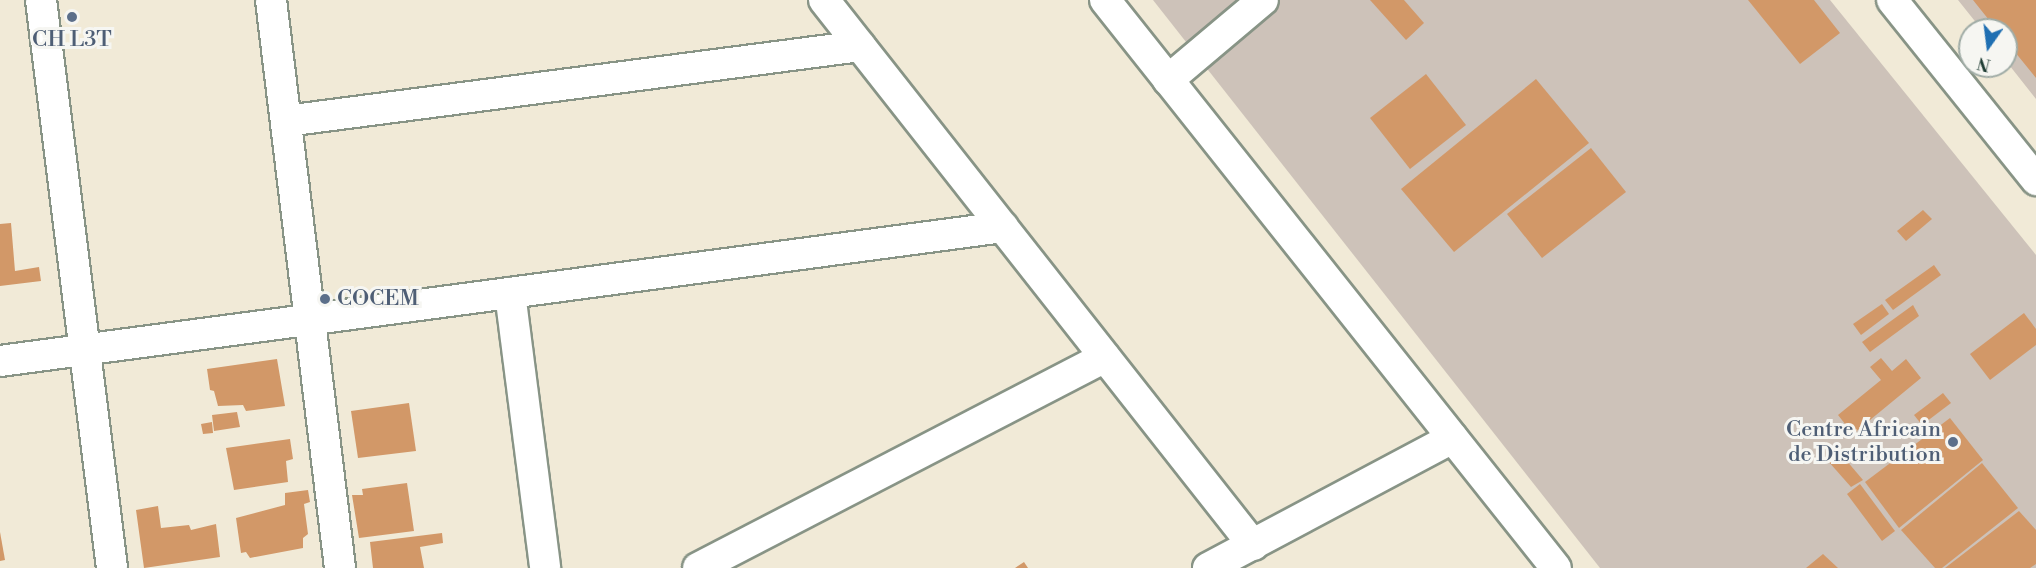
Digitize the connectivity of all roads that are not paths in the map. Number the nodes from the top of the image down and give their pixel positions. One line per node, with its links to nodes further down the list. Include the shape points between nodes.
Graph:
1 (40, 0): 14 (street)
2 (271, 0): 9 (street)
3 (824, 0): 7 (street)
4 (1105, 0): 8 (street)
5 (1263, 0): 8 (street)
6 (1892, 0): 10 (street)
7 (860, 46): 9 (street); 11 (street)
8 (1168, 80): 17 (street)
9 (286, 121): 13 (street)
10 (2036, 180)
11 (1003, 227): 12 (street); 15 (street)
12 (510, 293): 13 (street); 21 (street)
13 (312, 319): 14 (street); 20 (street)
14 (85, 350): 16 (street); 19 (street)
15 (1105, 357): 18 (street); 22 (street)
16 (0, 361)
17 (1453, 438): 18 (street); 24 (street)
18 (1253, 545): 23 (street)
19 (112, 568)
20 (340, 568)
21 (545, 568)
22 (698, 568)
23 (1208, 568)
24 (1556, 568)

